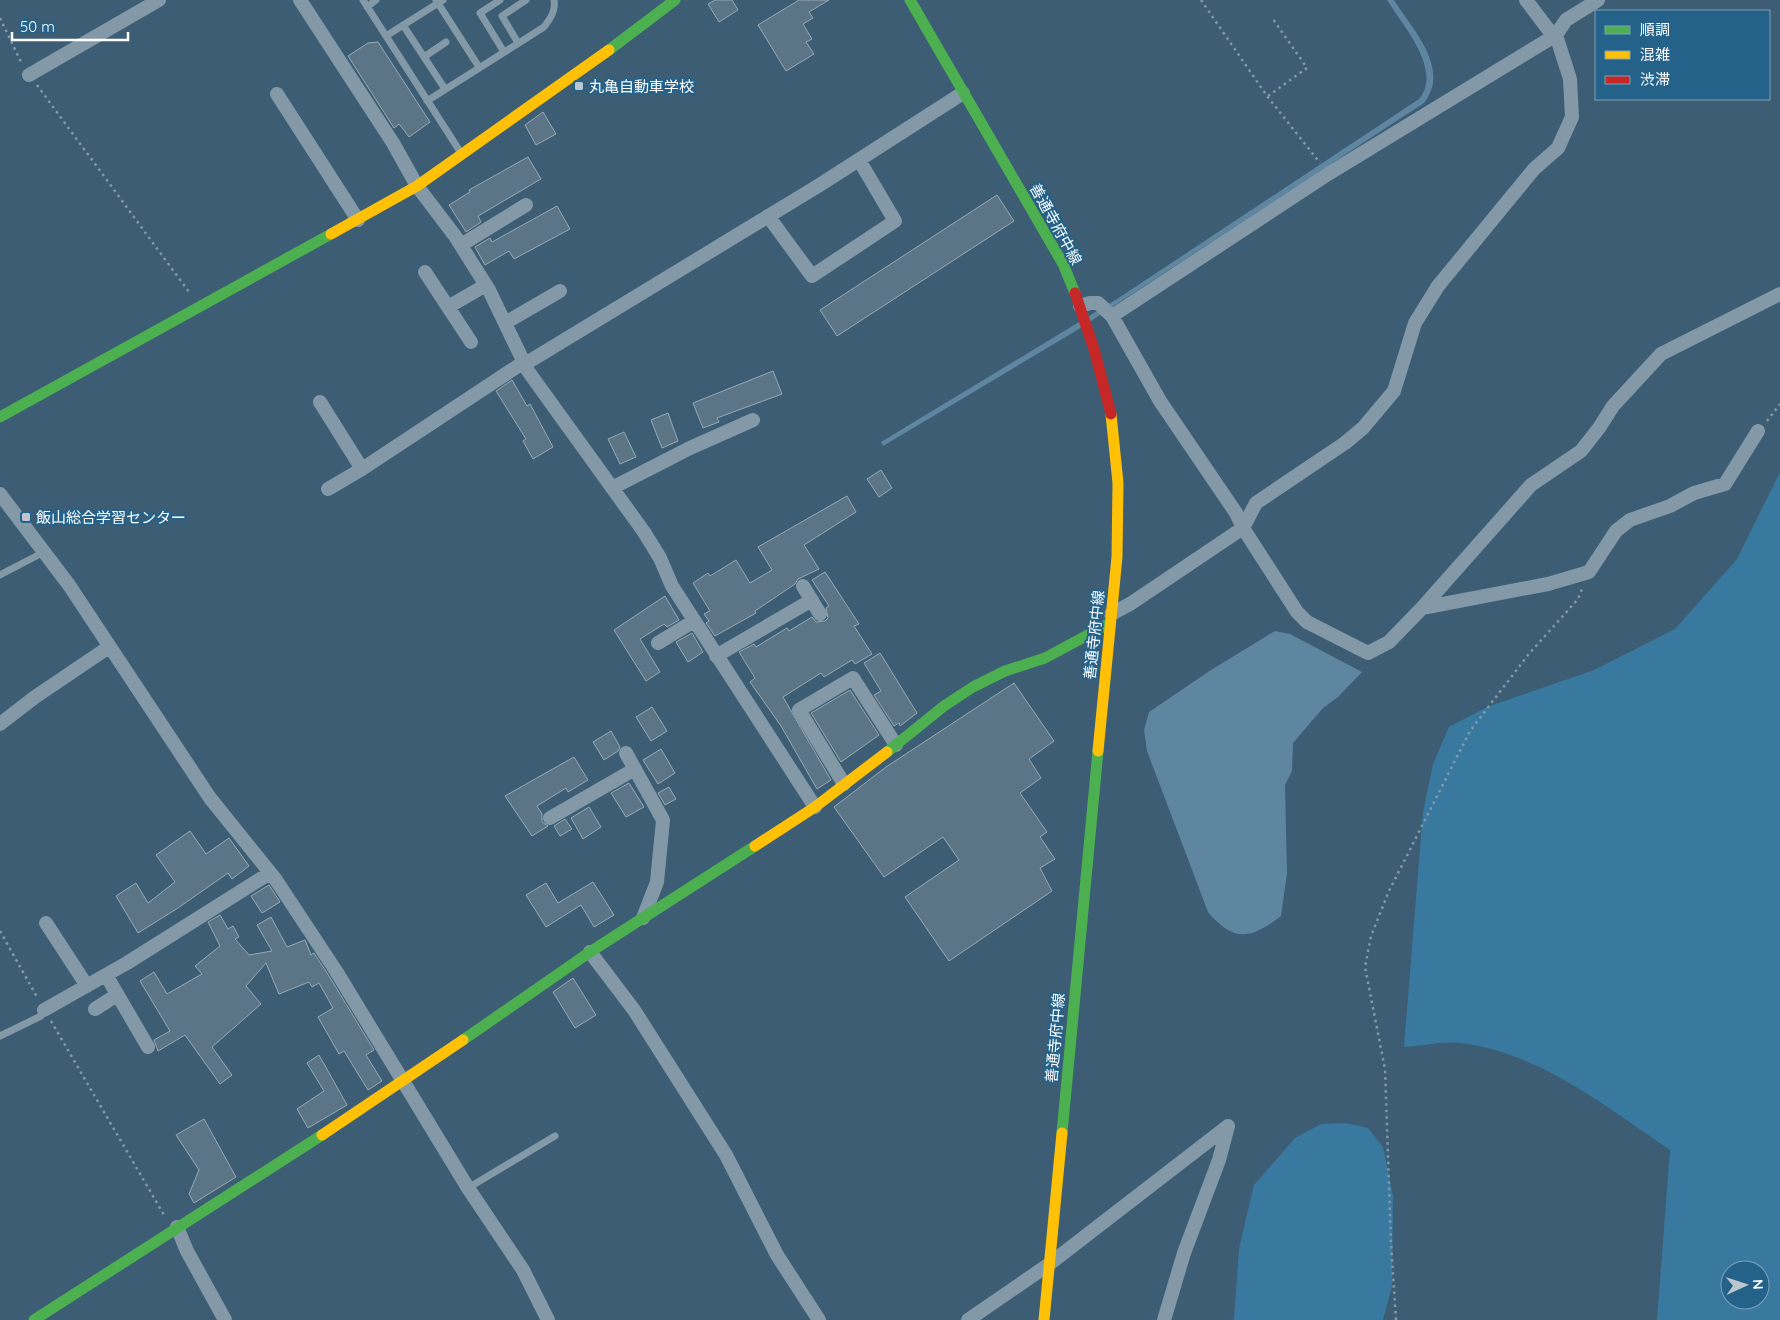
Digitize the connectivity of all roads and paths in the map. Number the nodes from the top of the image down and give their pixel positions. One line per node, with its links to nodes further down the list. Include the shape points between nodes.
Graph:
1 (159, 0): 24 (street)
2 (300, 0): 33 (street, via 393,143)
3 (376, 0): 13 (lane)
4 (500, 0): 21 (lane, via 480,13)
5 (526, 0): 20 (lane, via 502,16)
6 (554, 0): 20 (lane, via 552,18 544,27)
7 (675, 0): 30 (street, via 575,76)
8 (1201, 0): 28 (path)
9 (1526, 0): 17 (street)
10 (1598, 0): 17 (street, via 1566,20)
11 (439, 1): 16 (lane); 23 (lane)
12 (912, 1): 26 (street, 善通寺府中線)
13 (365, 3): 18 (lane)
14 (0, 18): 24 (path)
15 (1273, 19): 28 (path, via 1307,68)
16 (403, 25): 18 (lane); 22 (lane)
17 (1556, 35): 45 (street, via 1328,174); 58 (street, via 1570,80 1572,117 1558,148 1534,170 1438,286 1415,323 1394,391 1363,428 1345,443 1256,503)
18 (386, 36): 29 (lane)
19 (446, 42): 22 (lane)
20 (518, 43): 21 (lane)
21 (504, 52): 23 (lane)
22 (424, 57): 25 (lane)
23 (479, 68): 25 (lane)
24 (29, 75): 44 (path)
25 (445, 89): 29 (lane)
26 (963, 92): 31 (street); 42 (street, 善通寺府中線, via 1063,264)
27 (277, 94): 36 (street)
28 (1267, 96): 32 (path)
29 (427, 101): 30 (lane)
30 (461, 154): 33 (street)
31 (858, 160): 35 (street); 35 (street, via 895,221 812,276)
32 (1318, 160)
33 (417, 186): 36 (street); 37 (street)
34 (526, 205): 37 (street)
35 (768, 216): 48 (street)
36 (358, 220): 44 (street)
37 (461, 245): 39 (street)
38 (425, 272): 43 (street)
39 (486, 285): 43 (street); 46 (street)
40 (560, 291): 46 (street)
41 (1780, 294): 64 (street, via 1661,354 1613,406 1581,451 1531,484)
42 (1080, 306): 45 (street, via 1098,303); 66 (street, 善通寺府中線, via 1111,414 1115,446 1119,517)
43 (448, 307): 47 (street)
44 (200, 308): 51 (street)
45 (1112, 316): 58 (street, via 1151,386)
46 (505, 323): 48 (street)
47 (471, 342)
48 (524, 363): 54 (street); 55 (street)
49 (320, 402): 54 (street)
50 (1780, 404): 53 (path)
51 (0, 417)
52 (753, 420): 55 (street)
53 (1758, 431): 60 (street, via 1724,484 1630,520 1616,531)
54 (362, 469): 56 (street)
55 (612, 488): 67 (street, via 644,532)
56 (328, 489)
57 (0, 494): 59 (street)
58 (1243, 528): 64 (street, via 1297,612 1307,622 1360,650 1368,653 1390,642); 66 (street)
59 (44, 552): 61 (lane); 69 (street)
60 (1589, 572): 64 (street, via 1548,584); 103 (path, via 1578,599 1528,655 1470,731 1389,891 1371,936 1365,967 1385,1069)
61 (0, 575)
62 (803, 586): 63 (street)
63 (812, 600): 65 (street); 70 (street)
64 (1422, 608)
65 (820, 614)
66 (1110, 619): 72 (street, via 1045,658 1005,671 973,687); 94 (street, 善通寺府中線)
67 (694, 621): 68 (street); 70 (street)
68 (658, 643)
69 (108, 646): 71 (street); 78 (street, via 210,798)
70 (716, 656): 76 (street)
71 (0, 724)
72 (896, 745): 75 (street); 75 (street, via 853,678 799,710)
73 (626, 753): 74 (street)
74 (635, 769): 77 (street); 79 (street, via 663,820 657,882)
75 (844, 784): 76 (street)
76 (815, 806): 79 (street)
77 (550, 818)
78 (270, 873): 83 (street); 90 (street)
79 (643, 918): 82 (street)
80 (46, 923): 84 (street)
81 (0, 931): 87 (path)
82 (590, 952): 90 (street); 99 (street, via 634,1010 726,1154 777,1254)
83 (106, 975): 84 (street); 85 (street)
84 (88, 986): 87 (street)
85 (117, 994): 86 (street); 89 (street)
86 (95, 1009)
87 (44, 1010): 88 (lane, via 41,1016); 93 (path)
88 (0, 1036)
89 (148, 1047)
90 (404, 1081): 92 (street); 93 (street)
91 (555, 1136): 92 (lane)
92 (468, 1188): 98 (street, via 523,1270)
93 (175, 1228): 95 (street); 97 (street)
94 (1048, 1265): 100 (street); 101 (street, 善通寺府中線); 102 (street, via 1228,1126)
95 (53, 1315): 96 (street)
96 (34, 1320)
97 (225, 1320)
98 (548, 1320)
99 (819, 1320)
100 (968, 1320)
101 (1044, 1320)
102 (1164, 1320)
103 (1396, 1320)

